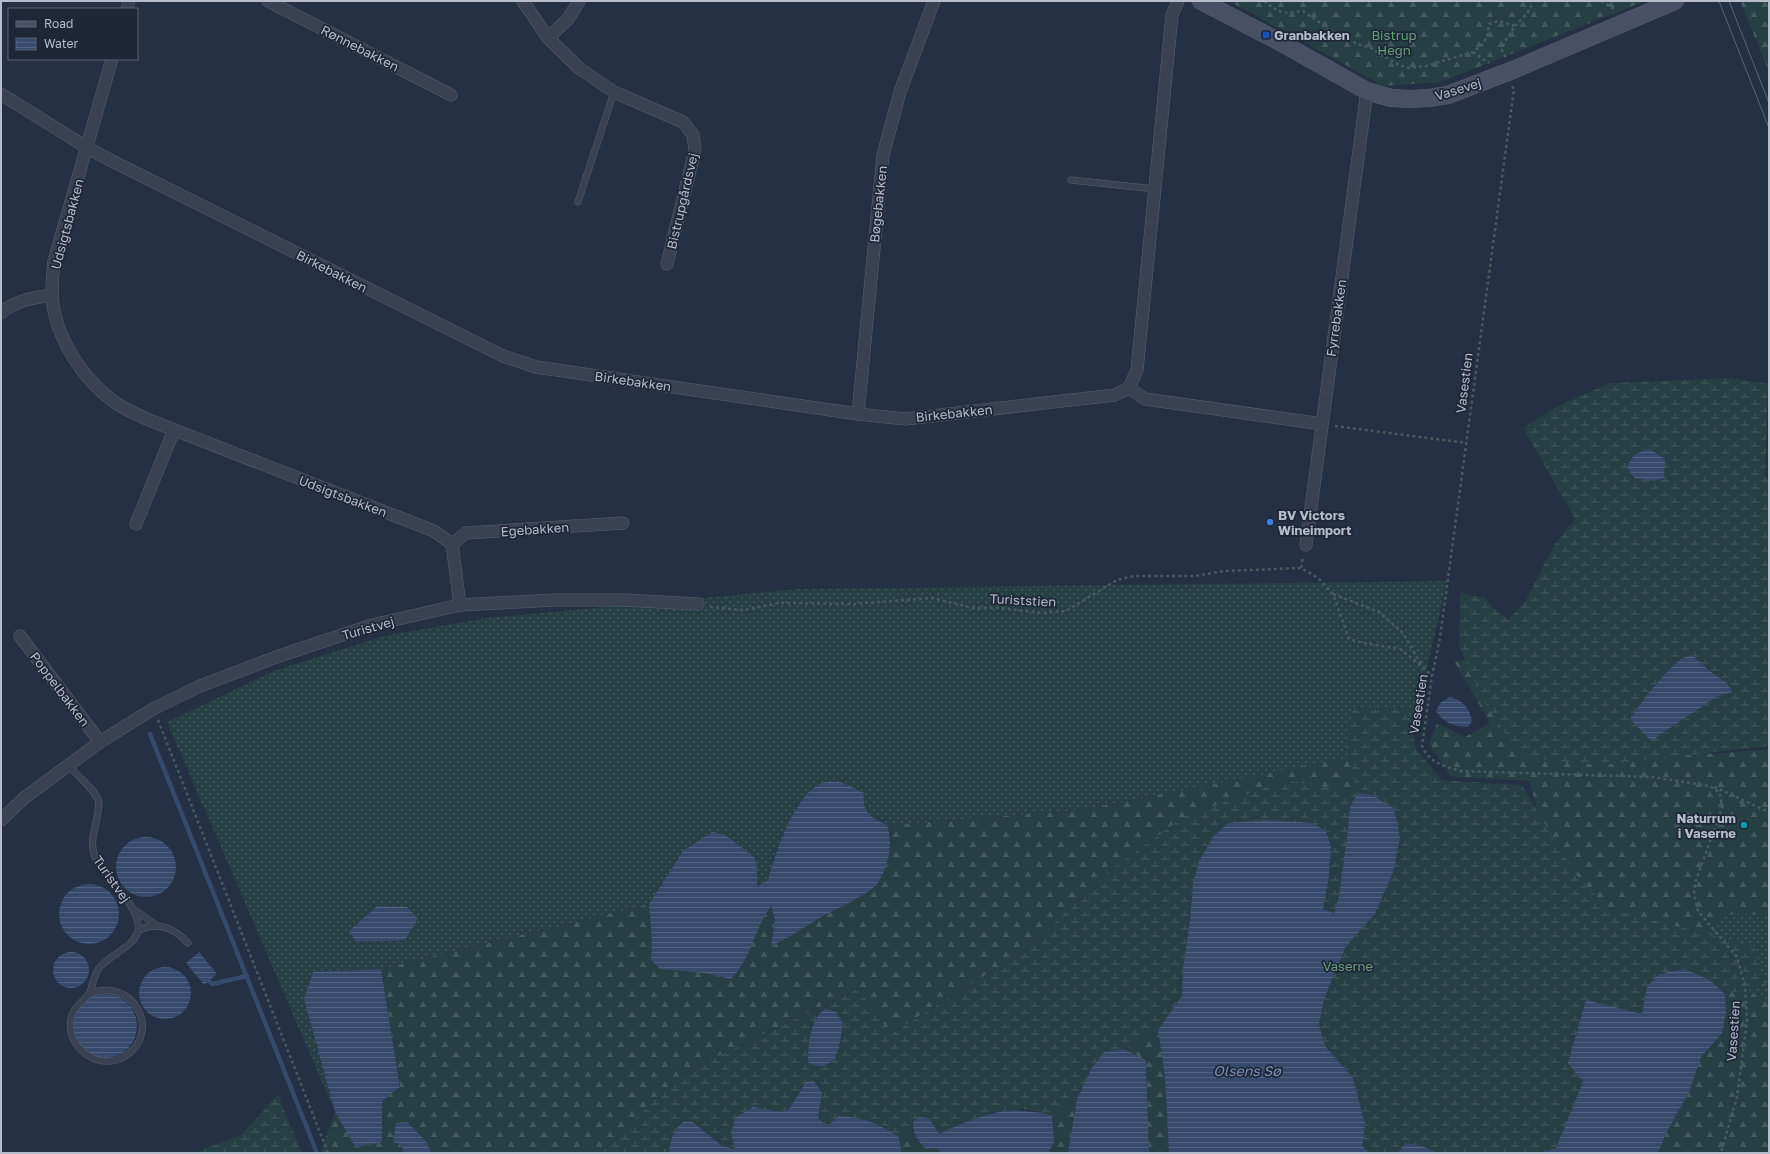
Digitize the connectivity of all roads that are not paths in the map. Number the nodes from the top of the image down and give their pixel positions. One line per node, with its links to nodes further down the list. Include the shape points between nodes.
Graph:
1 (268, 1): 13 (street, Rønnebakken)
2 (523, 1): 8 (street, Bistrupgårdsvej)
3 (579, 1): 8 (street, via 568,19)
4 (934, 1): 22 (street, Bøgebakken, via 900,92 883,156)
5 (1178, 1): 16 (street, via 1172,16)
6 (1201, 1): 10 (street, Vasevej)
7 (1666, 3): 10 (street, Vasevej, via 1508,72 1448,95 1410,99 1391,98)
8 (548, 38): 11 (street, Bistrupgårdsvej, via 579,68)
9 (112, 60): 14 (street, Udsigtsbakken)
10 (1367, 91): 23 (street, Fyrrebakken)
11 (614, 92): 17 (lane); 18 (street, Bistrupgårdsvej, via 683,122 693,135 695,150)
12 (1, 94): 14 (street, Birkebakken)
13 (451, 95)
14 (86, 147): 19 (street, Udsigtsbakken, via 54,260); 22 (street, Birkebakken, via 503,356 536,367)
15 (1071, 180): 16 (lane)
16 (1155, 189): 21 (street, via 1137,370)
17 (578, 202)
18 (667, 264)
19 (52, 295): 20 (street, via 21,301 7,307); 24 (street, Udsigtsbakken, via 60,330 74,359 94,385 119,406)
20 (1, 313)
21 (1129, 388): 22 (street, Birkebakken, via 1115,395 905,418); 23 (street, via 1145,399)
22 (858, 414)
23 (1322, 424): 28 (street, Fyrrebakken)
24 (174, 430): 26 (street); 27 (street, Udsigtsbakken, via 434,531)
25 (623, 523): 27 (street, Egebakken, via 466,533)
26 (136, 524)
27 (452, 544): 29 (street)
28 (1306, 545)
29 (460, 604): 30 (street, Turistvej, via 555,600 630,600); 32 (street, Turistvej, via 372,625 200,686 153,709)
30 (698, 604)
31 (20, 636): 32 (street, Poppelbakken)
32 (100, 742): 33 (street, Turistvej)
33 (69, 766): 34 (street, Turistvej, via 24,798); 35 (lane, Turistvej, via 93,792 99,803 92,847 96,859)
34 (1, 820)
35 (132, 908): 36 (lane, Turistvej); 37 (lane, Turistvej)
36 (156, 925): 37 (lane); 38 (lane, Turistvej, via 179,933)
37 (139, 930): 39 (lane, via 134,939 99,968)
38 (188, 943)
39 (89, 994): 39 (lane, via 76,1006 71,1019 71,1033 77,1046 87,1055 100,1061 114,1061 127,1055 137,1045 142,1032 142,1018 136,1005 126,995 113,990 99,990)

